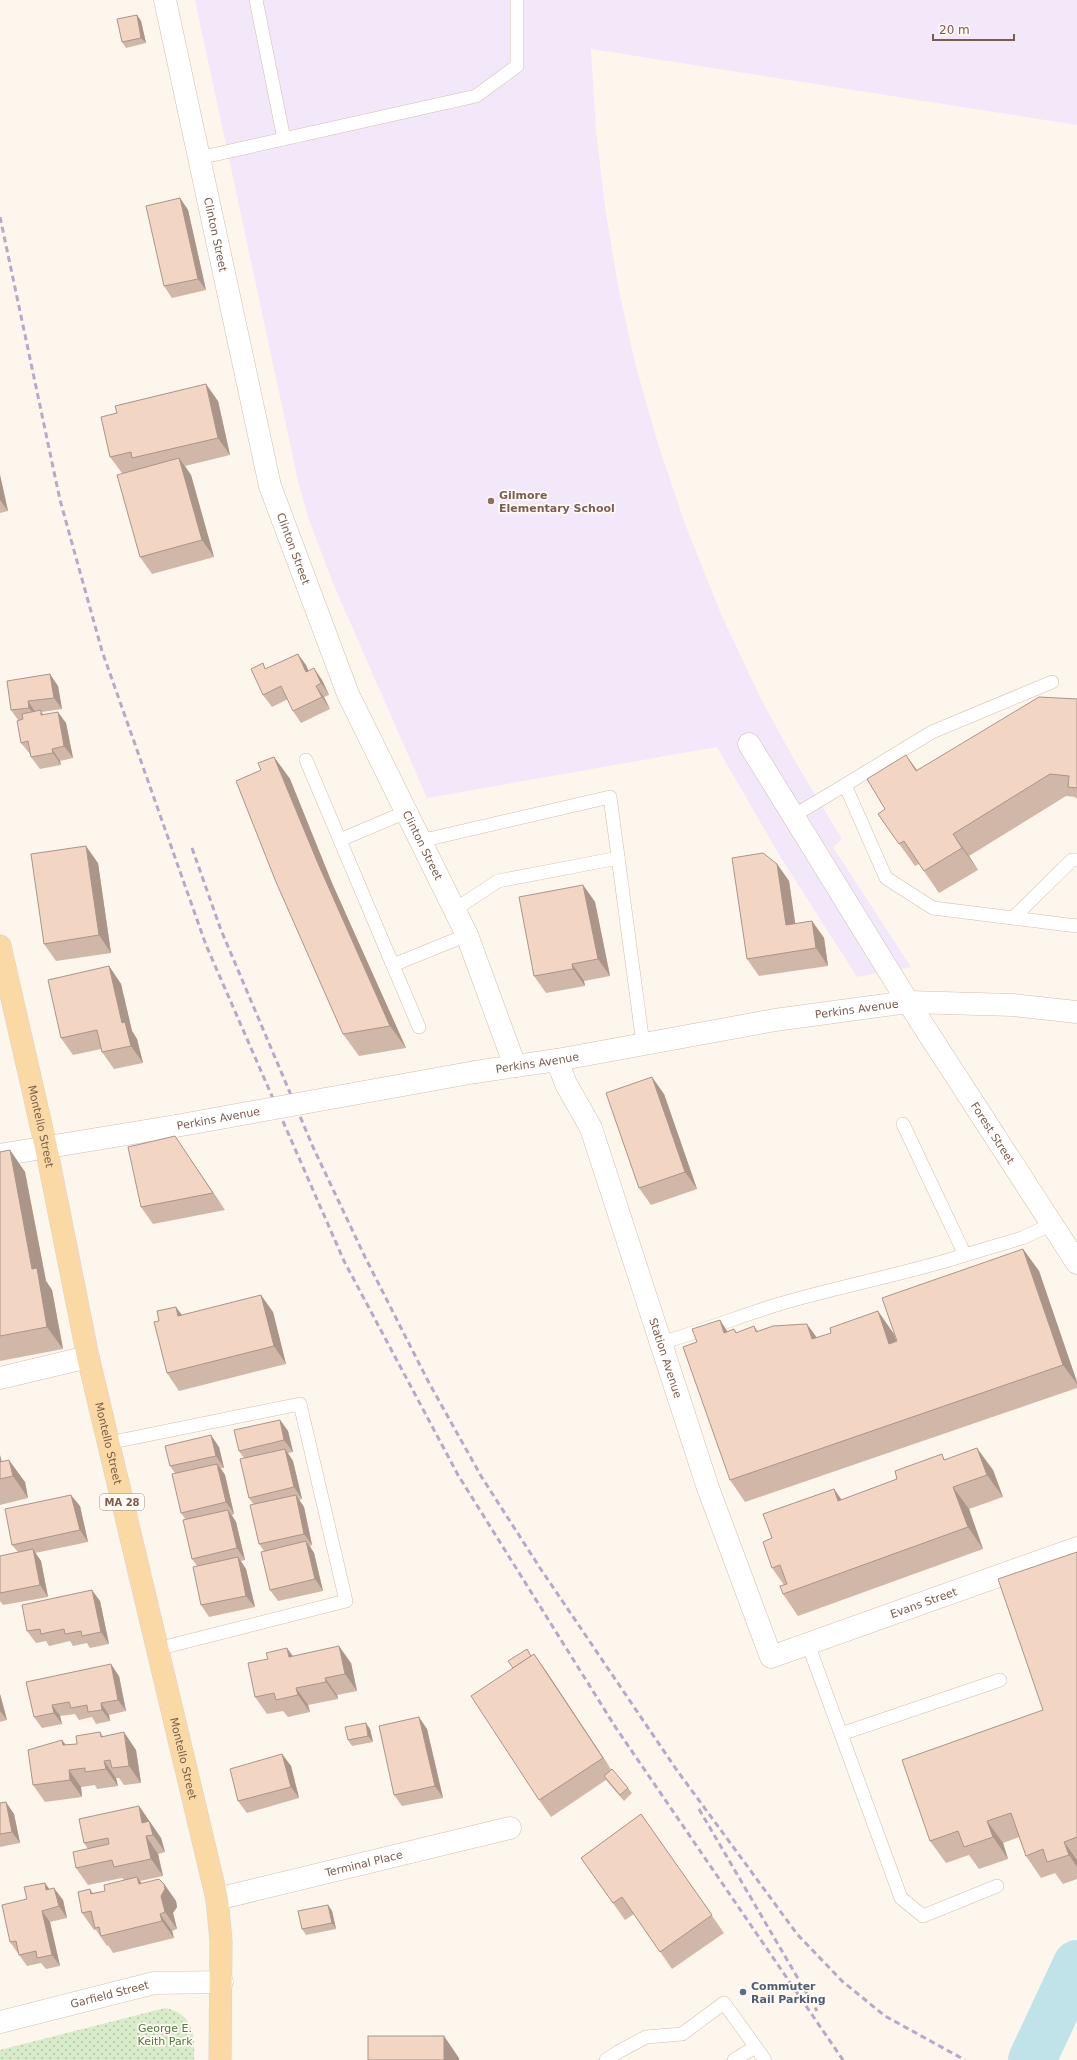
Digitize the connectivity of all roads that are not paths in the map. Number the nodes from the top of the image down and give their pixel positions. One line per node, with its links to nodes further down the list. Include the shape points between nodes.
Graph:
1 (164, 0): 5 (street, Clinton Street)
2 (256, 0): 4 (lane)
3 (517, 0): 4 (lane, via 517,66 476,96)
4 (284, 139): 5 (lane)
5 (199, 158): 10 (street, Clinton Street, via 270,486 348,694)
6 (1052, 682): 9 (lane, via 932,732)
7 (749, 744): 11 (street, Forest Street)
8 (306, 760): 12 (lane)
9 (845, 785): 11 (lane); 17 (lane, via 886,878 933,908)
10 (406, 812): 12 (lane); 13 (street, Clinton Street)
11 (792, 816): 22 (street, Forest Street)
12 (340, 840): 21 (lane)
13 (420, 841): 14 (lane, via 610,797); 16 (street, Clinton Street)
14 (618, 858): 16 (lane, via 498,881); 25 (lane)
15 (1077, 860): 17 (lane, via 1072,860)
16 (454, 910): 19 (street, Clinton Street)
17 (1014, 917): 18 (lane)
18 (1077, 926)
19 (466, 935): 21 (lane); 27 (street, Clinton Street)
20 (0, 946): 29 (main road, Montello Street / MA 28)
21 (393, 965): 24 (lane)
22 (908, 1002): 23 (street, Perkins Avenue, via 1013,1005); 25 (street, Perkins Avenue, via 775,1020); 31 (street, Forest Street)
23 (1077, 1012)
24 (419, 1027)
25 (643, 1044): 26 (street, Perkins Avenue)
26 (557, 1060): 27 (street, Perkins Avenue); 34 (street, Station Avenue, via 566,1084 591,1128)
27 (515, 1066): 29 (street, Perkins Avenue, bridge)
28 (903, 1124): 32 (lane)
29 (46, 1147): 30 (street, Perkins Avenue); 35 (main road, Montello Street / MA 28)
30 (0, 1155)
31 (1052, 1224): 32 (lane, via 1022,1238); 33 (street, Forest Street)
32 (965, 1255): 34 (lane, via 926,1268 777,1305)
33 (1077, 1264)
34 (660, 1343): 41 (street, Station Avenue, via 708,1488)
35 (88, 1357): 36 (street); 37 (main road, Montello Street / MA 28)
36 (0, 1378)
37 (108, 1443): 40 (main road, Montello Street / MA 28); 40 (lane, via 300,1404 346,1600)
38 (1077, 1548): 39 (street, Evans Street)
39 (808, 1644): 41 (street, Evans Street); 43 (lane)
40 (157, 1649): 46 (main road, Montello Street / MA 28)
41 (771, 1657)
42 (1000, 1680): 43 (lane)
43 (841, 1734): 45 (lane, via 901,1898 923,1916)
44 (510, 1828): 46 (street, Terminal Place)
45 (996, 1886)
46 (217, 1899): 47 (main road, Montello Street / MA 28)
47 (222, 1982): 48 (street, Garfield Street, via 154,1983); 50 (main road, Montello Street / MA 28)
48 (0, 2022)
49 (755, 2047): 51 (lane, via 724,2004 682,2034 646,2037); 52 (lane); 53 (lane)
50 (220, 2060)
51 (606, 2060)
52 (734, 2060)
53 (765, 2060)

